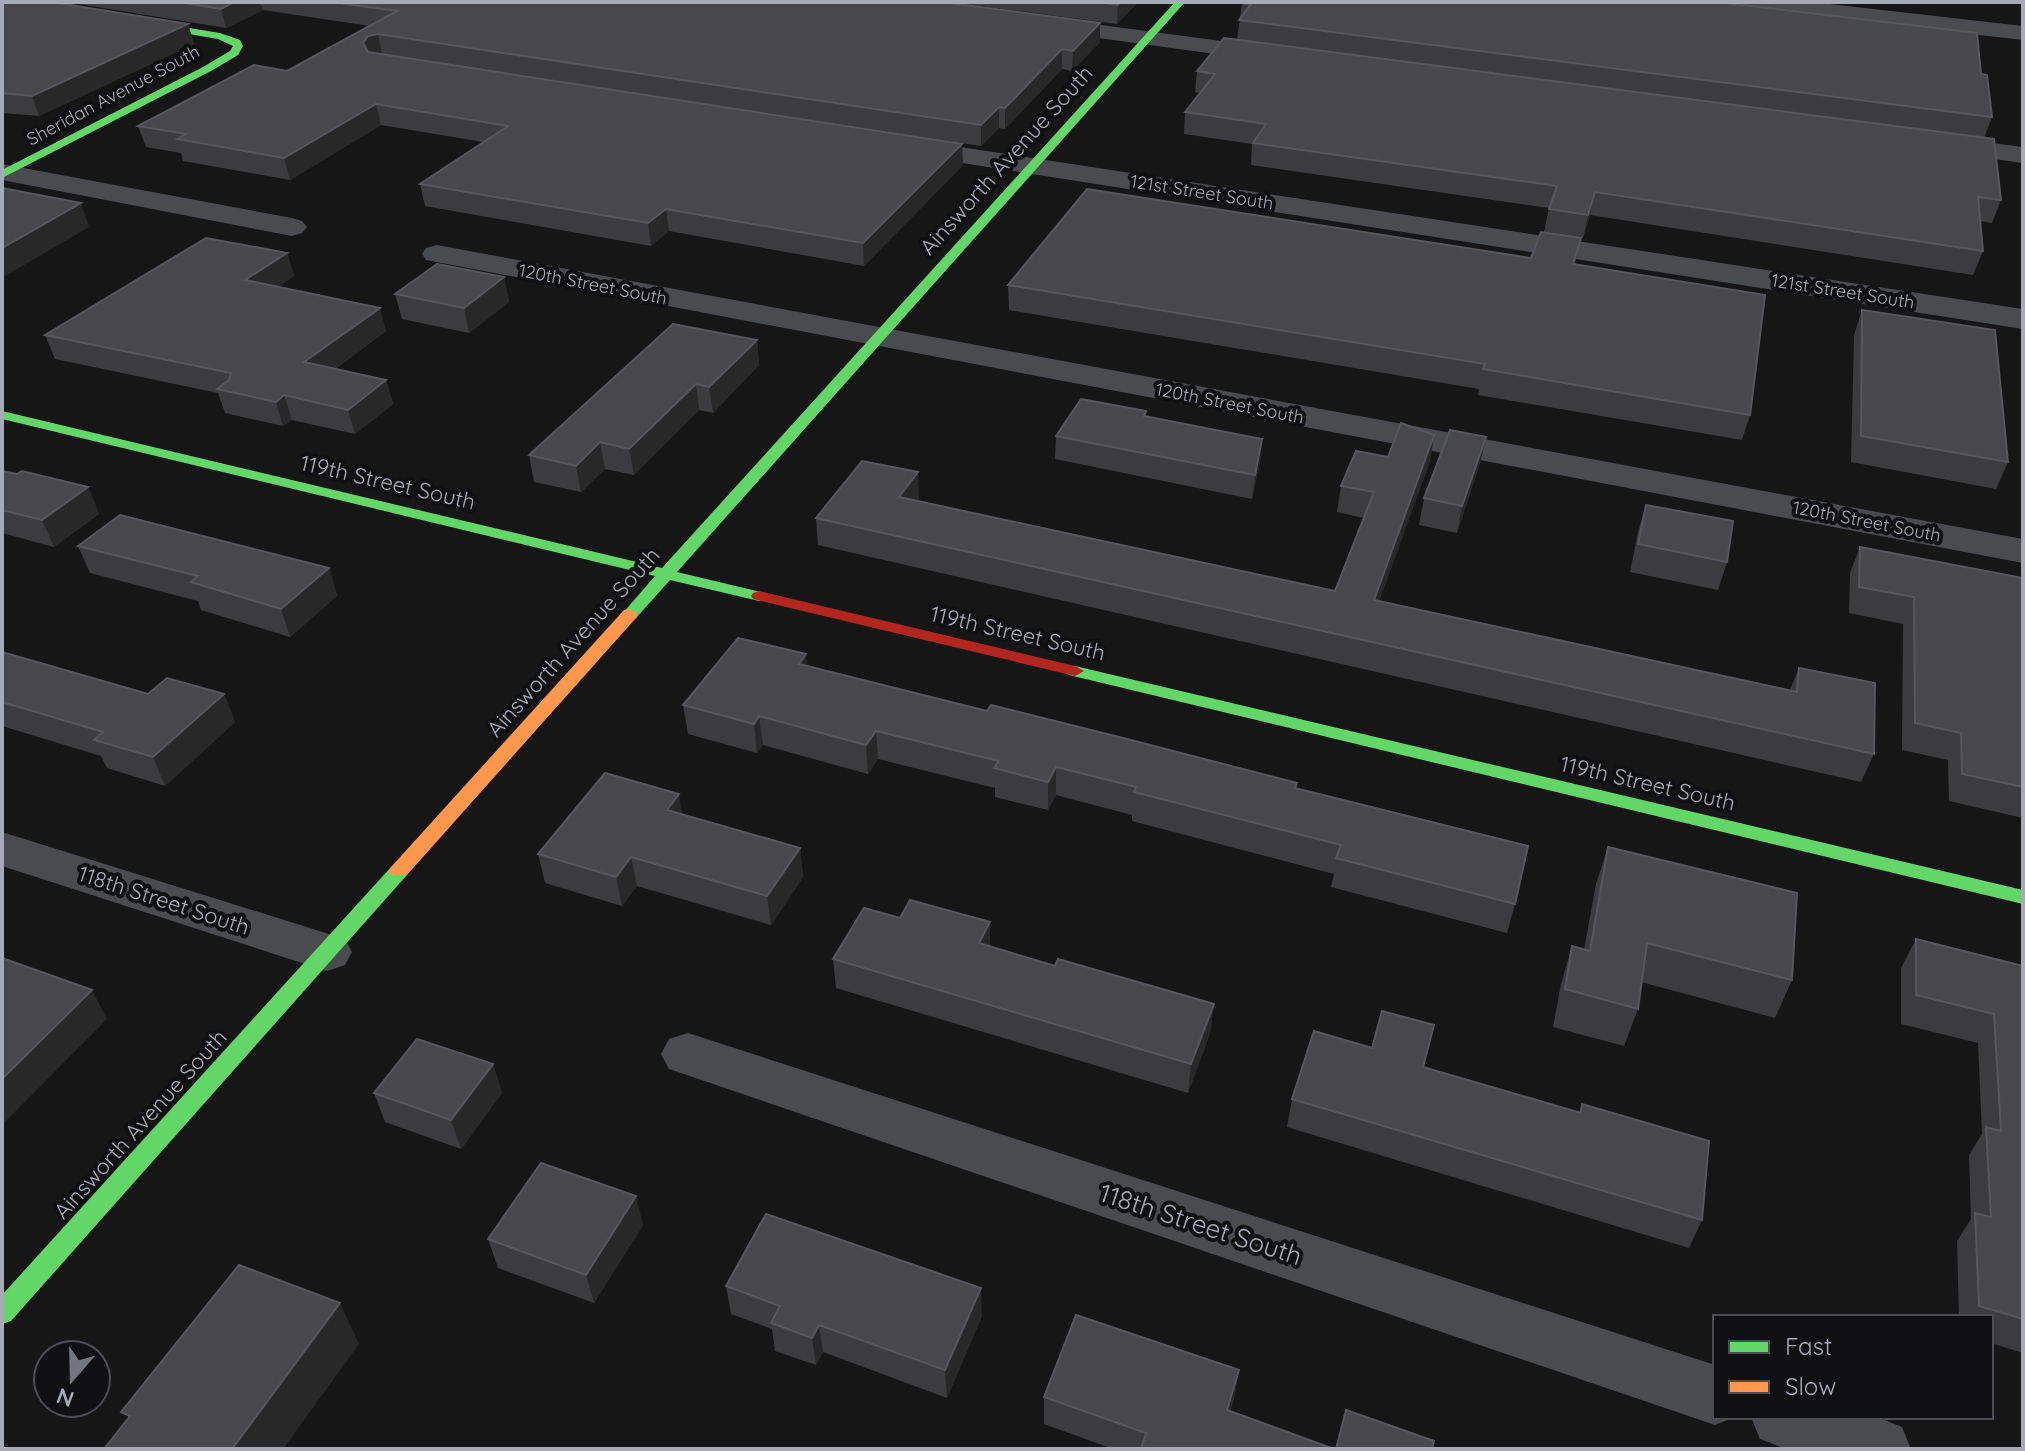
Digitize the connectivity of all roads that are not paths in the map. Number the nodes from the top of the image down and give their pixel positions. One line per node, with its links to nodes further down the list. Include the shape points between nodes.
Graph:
1 (1180, 2): 6 (street, Ainsworth Avenue South)
2 (1751, 2): 5 (street)
3 (113, 19): 12 (street, Sheridan Avenue South, via 220,36 238,46 207,69)
4 (1012, 20): 6 (street)
5 (2023, 33)
6 (1148, 38): 7 (street); 11 (street, Ainsworth Avenue South)
7 (1304, 59)
8 (1914, 141): 10 (street)
9 (878, 142): 11 (street, 121st Street South)
10 (2023, 155)
11 (1033, 166): 15 (street, 121st Street South); 16 (street, Ainsworth Avenue South)
12 (3, 174): 13 (street)
13 (292, 227)
14 (437, 254): 16 (street, 120th Street South)
15 (2023, 319)
16 (879, 337): 18 (street, 120th Street South); 19 (street, Ainsworth Avenue South)
17 (2, 415): 19 (street, 119th Street South)
18 (2023, 551)
19 (667, 573): 21 (street, 119th Street South); 22 (street, Ainsworth Avenue South)
20 (2, 849): 22 (street, 118th Street South)
21 (2023, 897)
22 (327, 952): 24 (street, Ainsworth Avenue South)
23 (688, 1054): 25 (street, 118th Street South)
24 (2, 1313)
25 (1713, 1394)
26 (1789, 1419): 27 (street)
27 (1879, 1449)

